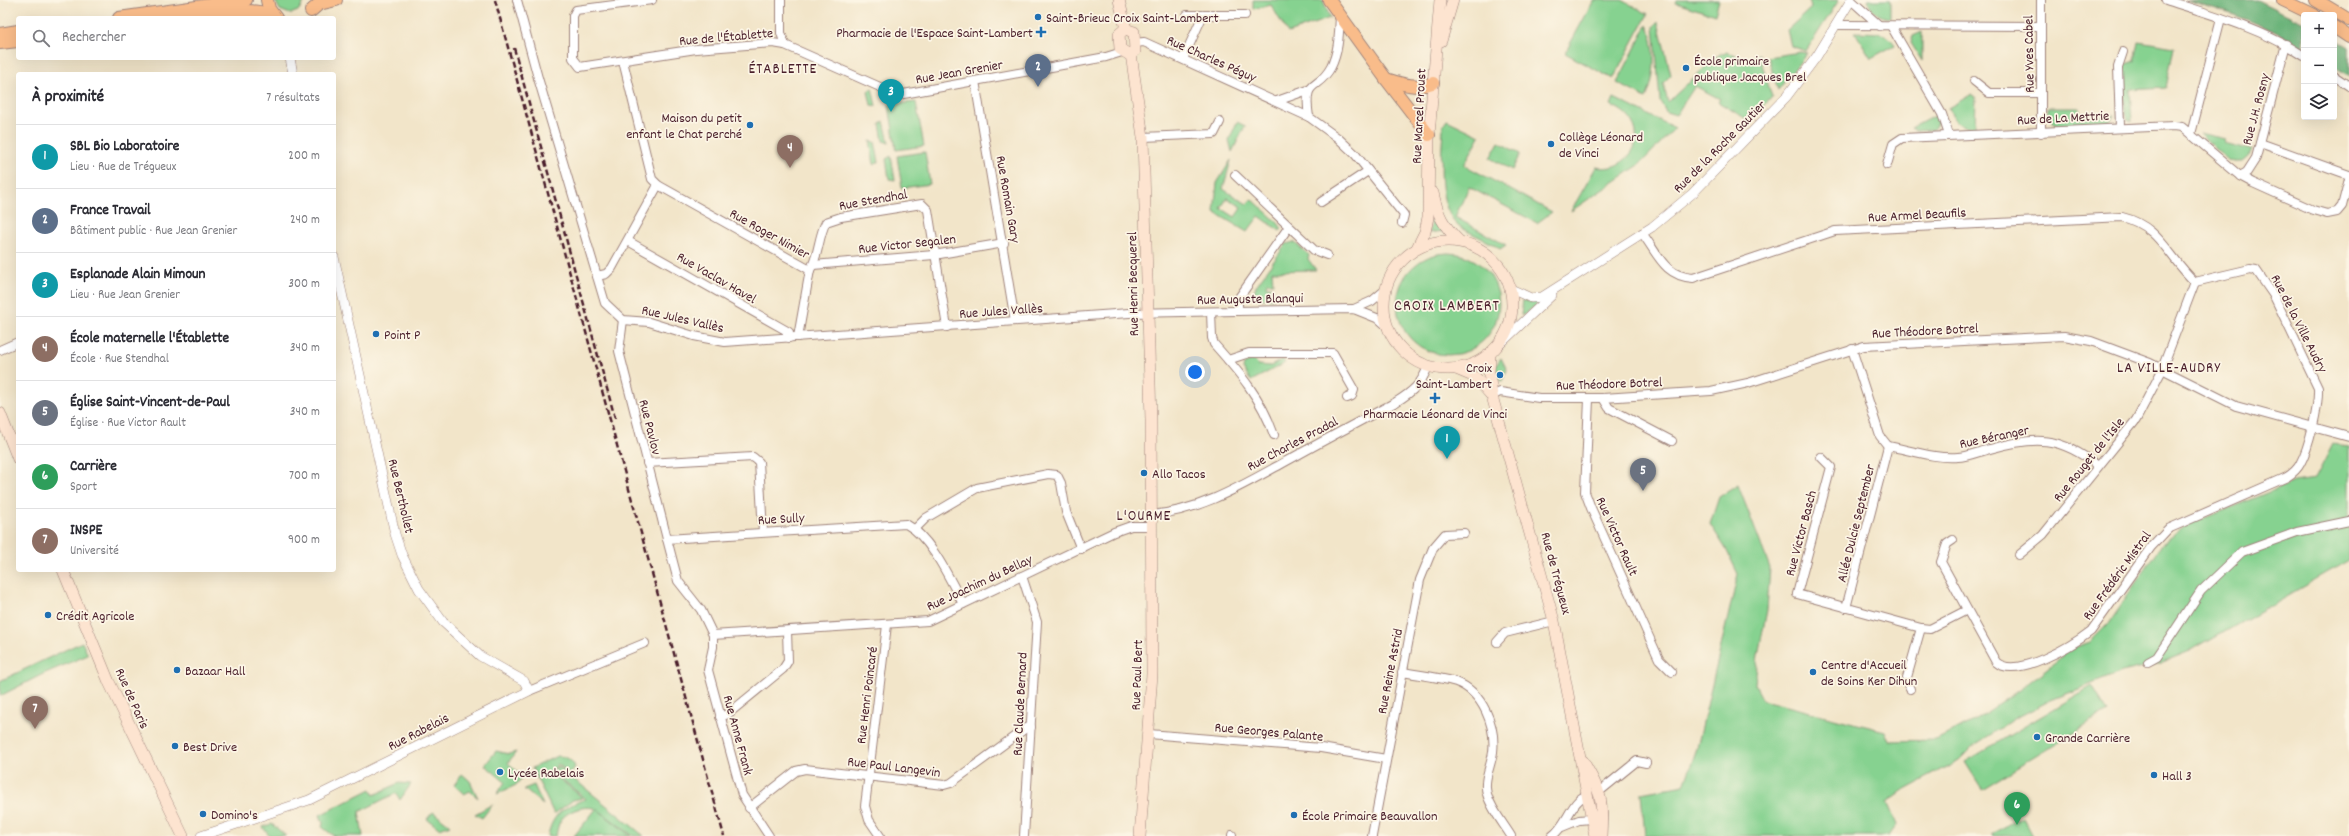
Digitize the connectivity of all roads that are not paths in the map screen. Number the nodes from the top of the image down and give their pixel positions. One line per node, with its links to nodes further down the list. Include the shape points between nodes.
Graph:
1 (246, 0): 22 (main road)
2 (267, 0): 24 (main road)
3 (336, 0): 16 (main road, via 319,4)
4 (517, 0): 85 (street, Rue Jules Vallès)
5 (652, 0): 46 (street, Rue de l'Établette, via 576,10 573,25 573,58 580,67)
6 (781, 0): 40 (street, Rue de l'Établette, via 781,33)
7 (1119, 0): 31 (main road)
8 (1329, 0): 21 (main road)
9 (1440, 0): 44 (main road, Rue Marcel Proust)
10 (1453, 0): 44 (main road, Rue Marcel Proust)
11 (1850, 0): 27 (street, Rue de la Roche Gautier); 28 (street)
12 (2041, 0): 30 (street, Rue Yves Cabel)
13 (2166, 0): 25 (street)
14 (2283, 0): 17 (main road)
15 (2316, 0): 26 (main road)
16 (310, 10)
17 (2308, 12)
18 (1187, 15): 19 (street)
19 (1203, 15): 20 (street); 45 (street)
20 (1245, 15)
21 (1340, 15): 48 (main road); 53 (street, via 1338,47 1330,68)
22 (133, 16)
23 (201, 16): 24 (main road, via 239,11 264,12)
24 (274, 16)
25 (2221, 18): 39 (street); 60 (street)
26 (2349, 20)
27 (1836, 26): 28 (street); 76 (street, Rue de la Roche Gautier, via 1807,70 1778,107 1693,193)
28 (1880, 26): 29 (street)
29 (1891, 26): 30 (street); 62 (street, via 1942,114)
30 (2041, 26): 54 (street, Rue Yves Cabel)
31 (1126, 29): 38 (main road, via 1134,32); 42 (main road, Rue Henri Becquerel, via 1118,34)
32 (2337, 29): 35 (main road)
33 (16, 31): 34 (main road)
34 (0, 34)
35 (2349, 37)
36 (16, 41): 37 (main road)
37 (0, 43)
38 (1135, 43): 42 (main road, via 1135,51); 45 (street, Rue Charles Péguy, via 1144,42)
39 (2286, 44): 43 (street); 64 (street, Rue J.H. Rosny)
40 (785, 45): 46 (street, Rue de l'Établette, via 773,43 696,49); 49 (street, Rue Jean Grenier, via 898,95)
41 (2123, 52): 58 (street, via 2118,67)
42 (1126, 53): 49 (street, Rue Jean Grenier); 63 (main road, Rue Henri Becquerel)
43 (2301, 54)
44 (1437, 55): 51 (main road, Rue Marcel Proust)
45 (1183, 59): 55 (street, Rue Charles Péguy)
46 (623, 61): 72 (street, via 652,179)
47 (2337, 78): 52 (street)
48 (1386, 79): 51 (main road, via 1410,86 1423,87); 61 (main road)
49 (975, 81): 79 (street, Rue Romain Gary)
50 (1974, 81): 54 (street, via 1990,93)
51 (1433, 83): 61 (main road, Rue Marcel Proust)
52 (2349, 86)
53 (1308, 90): 55 (street); 56 (street, via 1306,98)
54 (2041, 93): 59 (street, Rue Yves Cabel)
55 (1277, 101): 56 (street, Rue Charles Péguy)
56 (1309, 117): 66 (street, Rue Charles Péguy, via 1338,138)
57 (1220, 122): 63 (street, via 1214,134)
58 (2120, 127): 59 (street, Rue de La Mettrie); 60 (street, Rue de La Mettrie, via 2174,126 2182,127)
59 (2041, 133): 62 (street, Rue de La Mettrie)
60 (2191, 134): 69 (street, Rue de La Mettrie)
61 (1429, 135): 70 (main road, Rue Marcel Proust)
62 (1949, 135): 65 (street, Rue de La Mettrie, via 1902,138 1893,144)
63 (1143, 137): 93 (main road, Rue Henri Becquerel)
64 (2260, 143): 68 (street); 69 (street, Rue J.H. Rosny, via 2252,166)
65 (1887, 165)
66 (1368, 171): 73 (street); 74 (street, Rue Charles Péguy, via 1404,215)
67 (1235, 175): 75 (street)
68 (2349, 175)
69 (2240, 176): 71 (street, Rue de La Mettrie, via 2327,214 2337,212 2342,206)
70 (1430, 179): 78 (main road, Rue Marcel Proust, via 1437,213); 80 (main road, Rue Marcel Proust, via 1426,226)
71 (2349, 179)
72 (658, 185): 77 (street); 83 (street, Rue Roger Nimier)
73 (1321, 202)
74 (1402, 223)
75 (1288, 228): 82 (street, via 1314,250); 91 (street, via 1238,299)
76 (1642, 233): 86 (street, Rue de la Roche Gautier); 87 (street, Rue Armel Beaufils, via 1667,268 1681,277 1693,278 1835,231 2122,217 2138,221 2150,229)
77 (628, 241): 85 (street, via 612,268 606,274); 98 (street, Rue Vaclav Havel, via 789,332)
78 (1459, 241): 80 (main road, via 1437,241); 88 (main road, via 1484,251 1496,261)
79 (1004, 243): 81 (street, Rue Victor Segalen); 95 (street, Rue Romain Gary)
80 (1417, 248): 89 (main road, via 1396,268)
81 (934, 255): 83 (street, Rue Victor Segalen); 83 (street, Rue Stendhal, via 928,210 922,204 841,217 826,222); 96 (street, Rue Stendhal)
82 (1327, 255)
83 (811, 267): 98 (street, Rue Roger Nimier)
84 (336, 271): 146 (street, Rue Berthollet, via 395,534 411,574 432,608 455,634 486,659 524,681)
85 (597, 276): 94 (street, Rue Jules Vallès, via 605,303)
86 (1572, 277): 88 (street, via 1542,297 1531,298); 102 (street)
87 (2195, 282): 106 (street, Rue Rouget de l'Isle); 112 (street, Rue de la Ville Audry, via 2250,270 2261,275 2274,296 2318,388 2319,400)
88 (1511, 289): 102 (main road, via 1513,309 1510,322)
89 (1386, 290): 90 (street, Rue Auguste Blanqui, via 1372,301); 97 (main road, via 1384,308)
90 (1354, 309): 91 (street, Rue Auguste Blanqui); 97 (street, Rue Auguste Blanqui, via 1379,319)
91 (1238, 311): 92 (street, Rue Auguste Blanqui)
92 (1211, 312): 93 (street, Rue Auguste Blanqui); 103 (street, via 1212,338)
93 (1147, 313): 95 (street, Rue Jules Vallès); 121 (main road, Rue Henri Becquerel)
94 (623, 320): 98 (street, Rue Jules Vallès, via 649,322 694,336 725,342); 119 (street, Rue Pavlov, via 619,351)
95 (1015, 321): 96 (street, Rue Jules Vallès)
96 (947, 327): 98 (street, Rue Jules Vallès)
97 (1388, 327): 104 (main road, via 1397,344 1411,357)
98 (793, 338)
99 (16, 343): 101 (street)
100 (1852, 349): 106 (street, Rue Théodore Botrel, via 1872,345 2064,336 2091,341); 110 (street, Rue Théodore Botrel, via 1730,388); 116 (street, via 1880,436)
101 (0, 350)
102 (1494, 350): 105 (main road, via 1474,364); 107 (main road, Rue de Trégueux, via 1489,372)
103 (1228, 360): 108 (street, via 1249,353 1333,353 1354,390 1352,396); 113 (street, via 1257,395)
104 (1428, 366): 105 (main road); 121 (street, Rue Charles Pradal, via 1424,379 1396,402 1237,488)
105 (1456, 369): 107 (main road, Rue de Trégueux, via 1475,377)
106 (2162, 369): 112 (street, Rue Théodore Botrel, via 2236,406); 120 (street, Rue Rouget de l'Isle, via 2136,420)
107 (1492, 396): 109 (street, Rue Théodore Botrel, via 1500,392 1539,398); 135 (main road, Rue de Trégueux)
108 (1347, 398)
109 (1589, 398): 110 (street, Rue Théodore Botrel); 144 (street, Rue Victor Rault, via 1585,492 1659,659)
110 (1603, 398): 115 (street, via 1610,408)
111 (0, 413): 117 (main road)
112 (2312, 427): 114 (street, Rue Théodore Botrel); 134 (street, Rue Frédéric Mistral, via 2301,464 2295,472 2180,523 2159,538 2101,620 2080,640 2025,666 2001,667)
113 (1274, 435)
114 (2349, 437)
115 (1672, 441)
116 (1888, 446): 120 (street, Rue Béranger, via 1958,457 2018,441 2049,440 2067,445); 133 (street, Allée Dulcie September)
117 (16, 454)
118 (1821, 456): 133 (street, Rue Victor Basch, via 1831,467 1797,594)
119 (647, 463): 124 (street, via 753,457 760,462); 126 (street, Rue Pavlov)
120 (2098, 466): 129 (street, Rue Rouget de l'Isle, via 2043,535)
121 (1151, 521): 128 (street, Rue Joachim du Bellay, via 1131,526); 149 (main road, Rue Paul Bert, via 1152,674)
122 (2349, 521): 142 (street, via 2297,532 2242,552 2201,591 2157,657)
123 (915, 529): 124 (street, Rue Sully, via 900,524); 128 (street, via 926,518 977,488 1048,474 1057,475 1066,512); 132 (street, via 942,565)
124 (763, 532): 126 (street, Rue Sully)
125 (1464, 533): 143 (street, Rue Reine Astrid, via 1445,534 1433,548 1426,562 1420,580)
126 (667, 539): 139 (street, via 678,581 701,610)
127 (1953, 540): 134 (street, via 1946,544 1941,562)
128 (1081, 548): 131 (street, Rue Joachim du Bellay)
129 (2019, 555)
130 (64, 572): 159 (main road, Rue de Paris, via 109,682)
131 (1022, 576): 132 (street, Rue Joachim du Bellay); 148 (street, Rue Claude Bernard, via 1037,622)
132 (962, 604): 136 (street, Rue Joachim du Bellay, via 928,621)
133 (1846, 608): 137 (street)
134 (1967, 610): 137 (street, via 1930,629)
135 (1554, 621): 140 (street, via 1505,634); 151 (main road, Rue de Trégueux)
136 (887, 625): 138 (street, Rue Joachim du Bellay); 153 (street, Rue Henri Poincaré)
137 (1921, 628): 145 (street, via 1906,681)
138 (787, 631): 139 (street, Rue Joachim du Bellay); 147 (street, via 788,661 783,669 728,714)
139 (713, 635): 147 (street, Rue Anne Frank, via 708,670)
140 (1497, 642)
141 (645, 643): 146 (street, Rue Rabelais)
142 (2148, 662)
143 (1402, 672): 150 (street, Rue Reine Astrid); 166 (street, via 1456,683 1466,688 1481,702 1494,737 1493,754 1485,781 1487,794)
144 (1672, 672)
145 (1910, 689)
146 (529, 691): 160 (street, Rue Rabelais, via 309,800)
147 (720, 717): 156 (street, Rue Anne Frank, via 742,796)
148 (1031, 727): 153 (street, Rue Paul Langevin, via 944,786); 163 (street, Rue Claude Bernard)
149 (1149, 734): 150 (street, Rue Georges Palante, via 1321,748); 164 (main road, Rue Paul Bert)
150 (1386, 759): 165 (street, Rue Reine Astrid)
151 (1582, 759): 154 (main road, Rue de Trégueux); 155 (main road, Rue de Trégueux)
152 (1646, 763): 155 (street, via 1637,761)
153 (869, 776): 156 (street, Rue Paul Langevin, via 800,769); 162 (street, Rue Henri Poincaré, via 866,812)
154 (1584, 793): 155 (main road); 157 (main road, Rue de Trégueux); 158 (street)
155 (1602, 801): 157 (main road); 169 (main road)
156 (749, 808): 161 (street, Rue Anne Frank)
157 (1591, 819): 158 (street, via 1580,820); 168 (main road, Rue de Trégueux)
158 (1561, 828): 167 (street)
159 (183, 836)
160 (201, 836)
161 (769, 836)
162 (880, 836)
163 (1024, 836)
164 (1140, 836)
165 (1372, 836)
166 (1511, 836)
167 (1552, 836)
168 (1595, 836)
169 (1601, 836)

